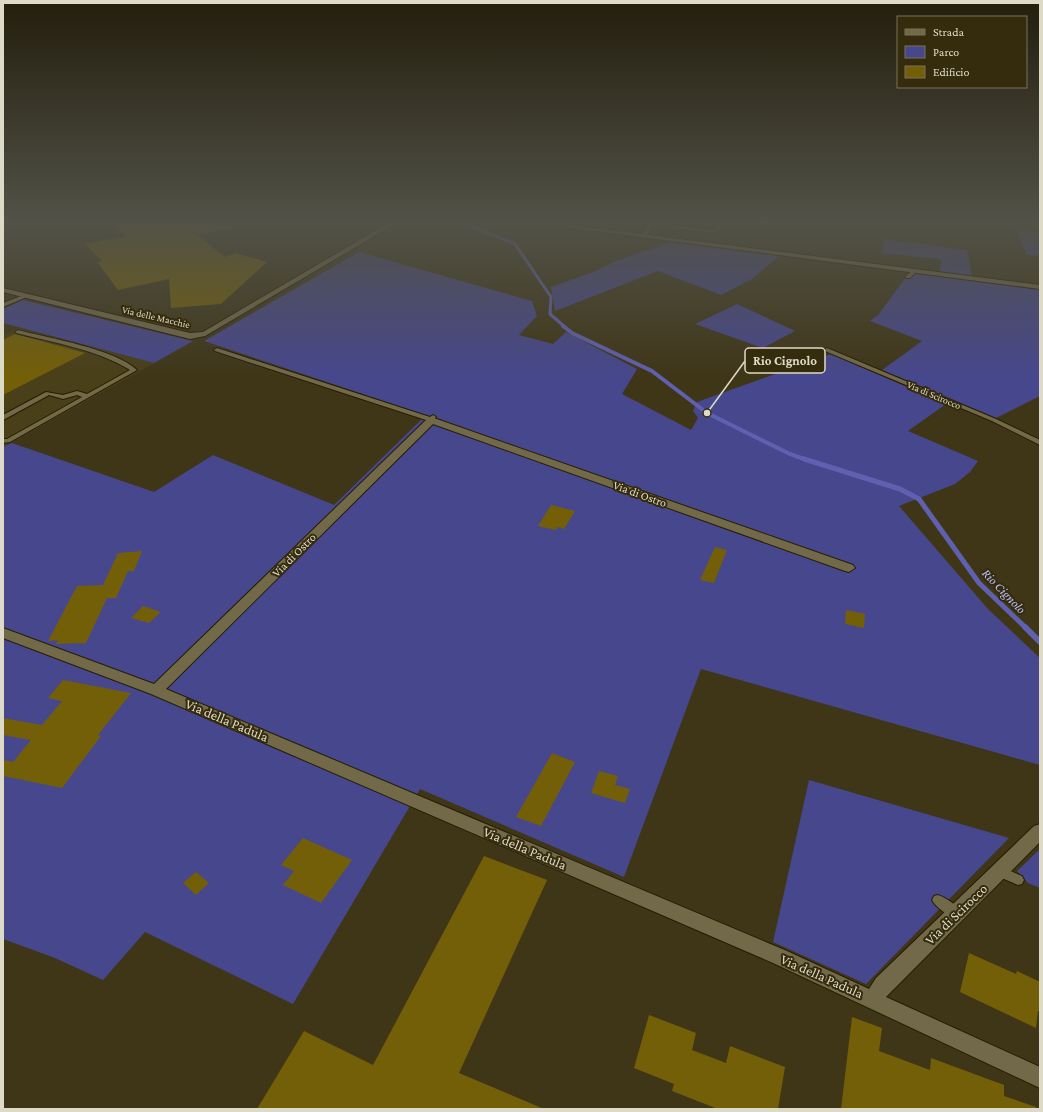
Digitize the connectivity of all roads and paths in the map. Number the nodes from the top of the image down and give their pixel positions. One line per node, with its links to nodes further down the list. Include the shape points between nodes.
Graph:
1 (309, 273): 7 (street, Via delle Macchie, via 205,334 190,336)
2 (913, 273): 4 (lane)
3 (920, 273): 5 (street, via 1007,286)
4 (908, 277)
5 (1040, 287)
6 (3, 290): 7 (street, Via delle Macchie)
7 (26, 296): 9 (lane)
8 (3, 300): 9 (lane)
9 (10, 302): 10 (lane)
10 (3, 305)
11 (18, 332): 14 (lane, via 90,351 125,363 134,370)
12 (217, 350): 16 (lane)
13 (827, 350): 18 (lane, Via di Scirocco, via 994,420)
14 (87, 396): 15 (lane, via 77,393 63,397 48,393); 17 (lane, via 8,441)
15 (3, 418)
16 (432, 418): 19 (street, Via di Ostro); 21 (street, Via di Ostro)
17 (3, 441)
18 (1040, 443)
19 (849, 568)
20 (3, 633): 21 (street, Via della Padula)
21 (156, 690): 27 (street, Via della Padula, via 780,957)
22 (1040, 830): 23 (street, Via di Scirocco)
23 (999, 871): 24 (lane); 26 (street, Via di Scirocco)
24 (1018, 880)
25 (938, 900): 26 (lane)
26 (957, 914): 27 (street, Via di Scirocco, via 882,985)
27 (872, 999): 28 (street, Via della Padula)
28 (1040, 1078)

